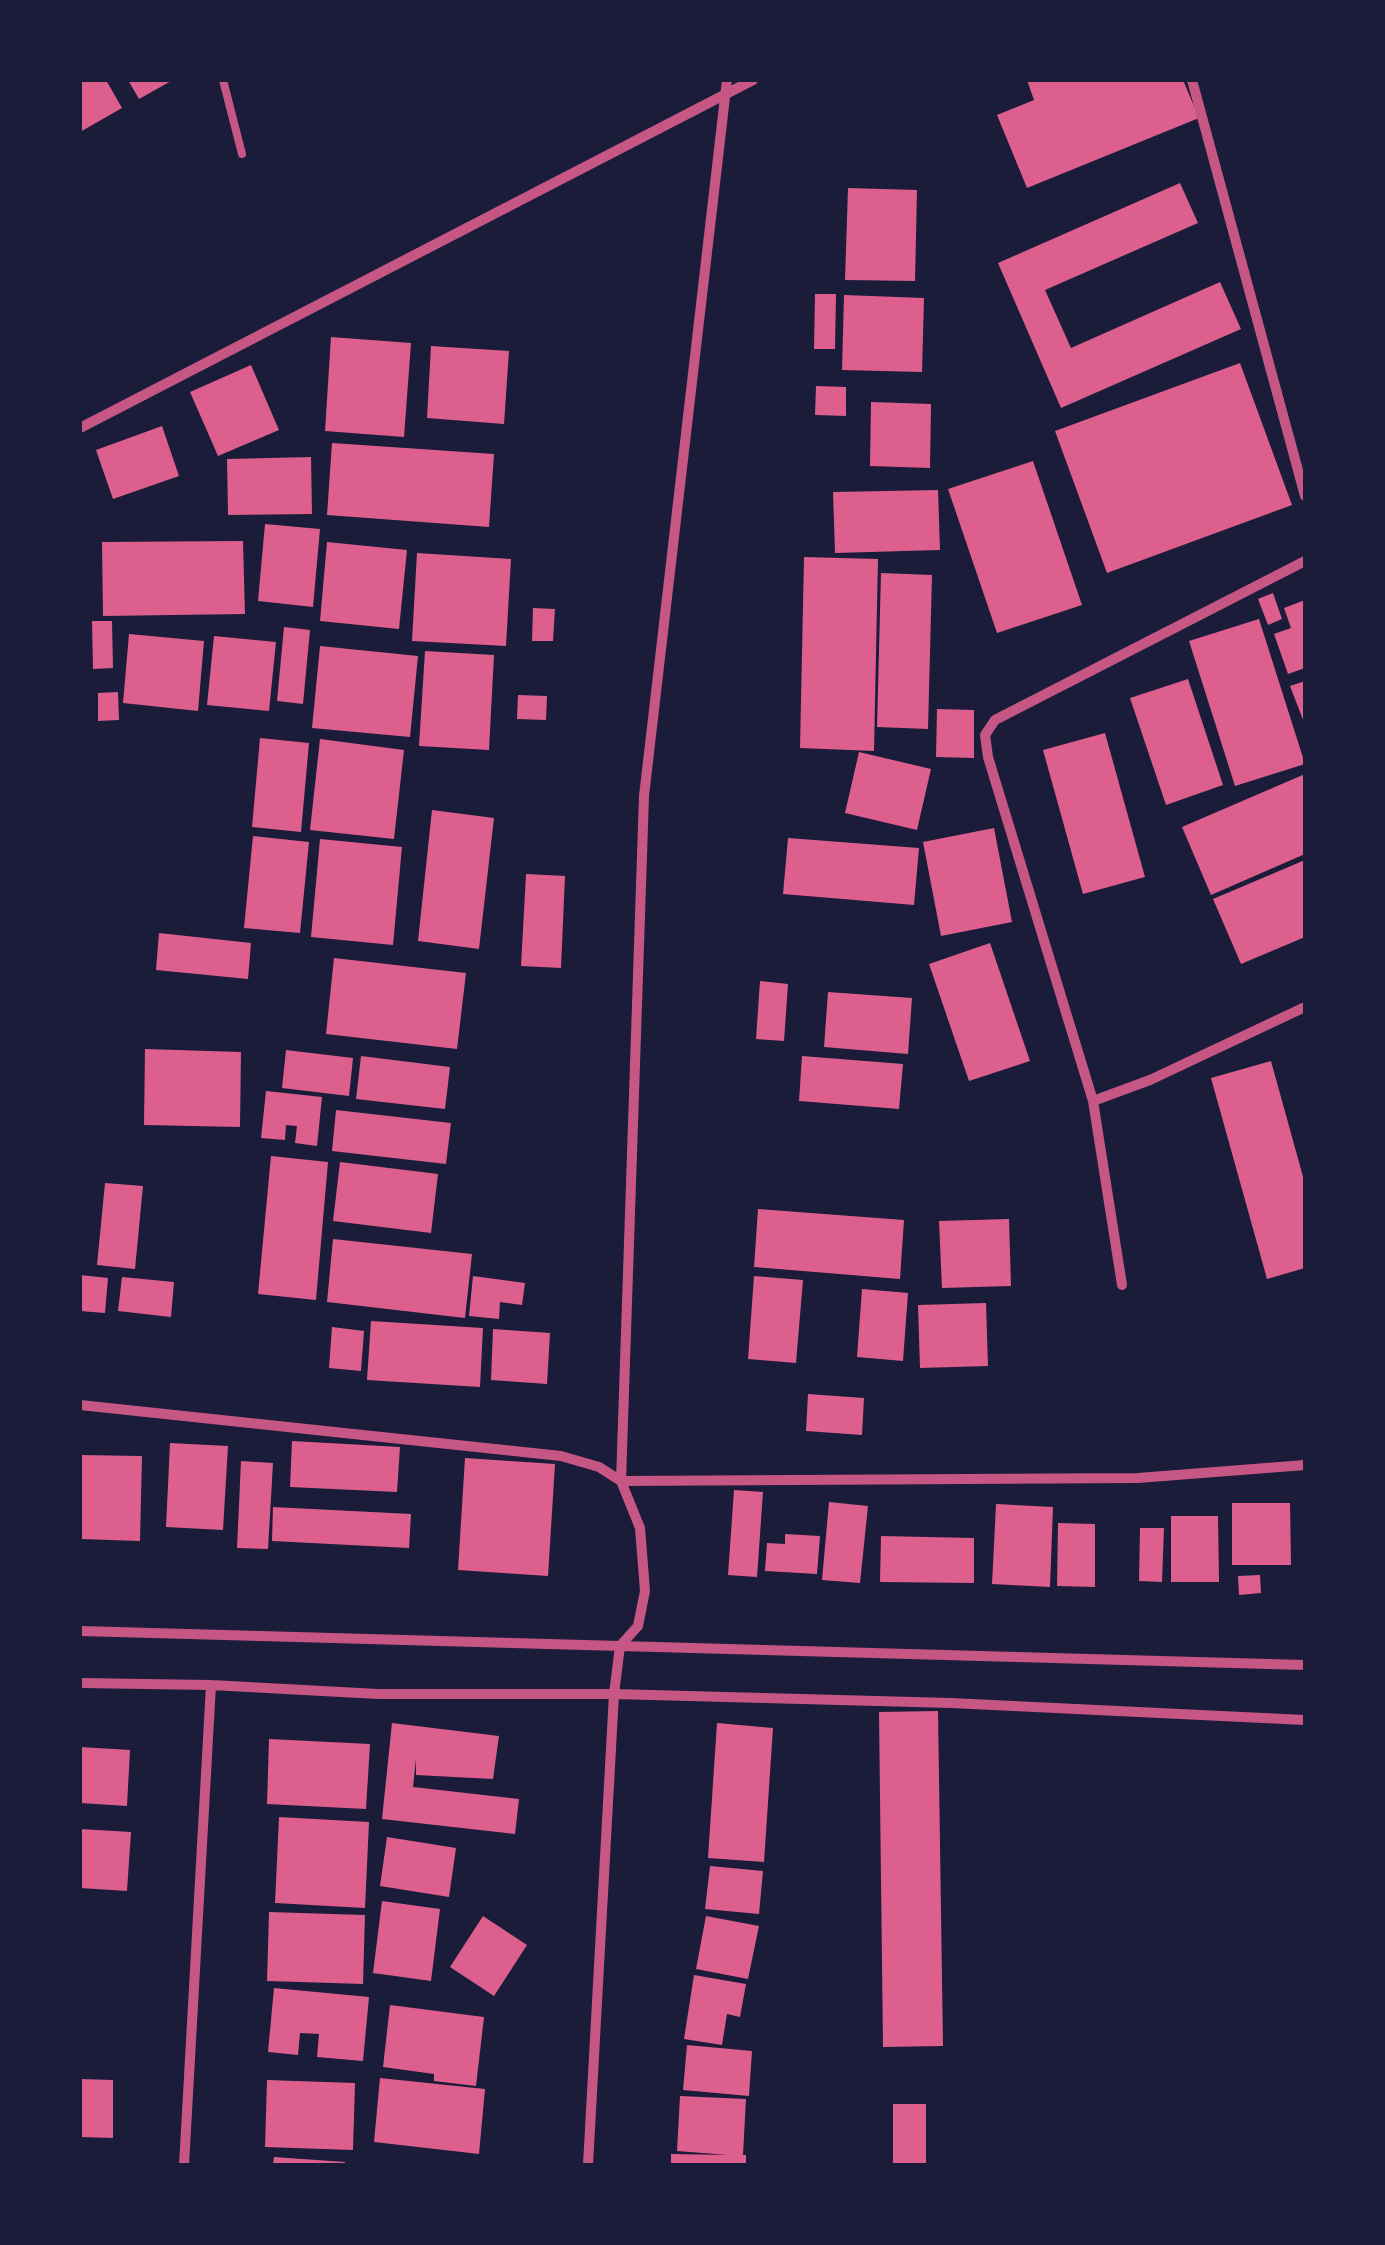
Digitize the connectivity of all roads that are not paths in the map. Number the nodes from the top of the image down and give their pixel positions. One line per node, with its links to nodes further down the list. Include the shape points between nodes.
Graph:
1 (223, 80): 6 (lane)
2 (726, 80): 5 (street)
3 (752, 80): 5 (street)
4 (1192, 80): 8 (street)
5 (727, 94): 7 (street); 15 (street, via 644,796)
6 (242, 154)
7 (80, 428)
8 (1305, 496)
9 (1305, 561): 11 (street, via 994,720 984,736)
10 (1305, 1007): 11 (street)
11 (1093, 1102): 12 (street)
12 (1122, 1285)
13 (80, 1404): 15 (street, via 561,1456 599,1467)
14 (1305, 1465): 15 (street, via 1138,1478)
15 (621, 1482): 17 (street, via 640,1528 645,1591 638,1626)
16 (80, 1631): 17 (street)
17 (620, 1646): 18 (street); 21 (street)
18 (1305, 1665)
19 (80, 1683): 20 (street)
20 (211, 1685): 21 (street, via 378,1694); 23 (street)
21 (614, 1694): 22 (street); 24 (street)
22 (1305, 1720)
23 (184, 2165)
24 (588, 2165)

